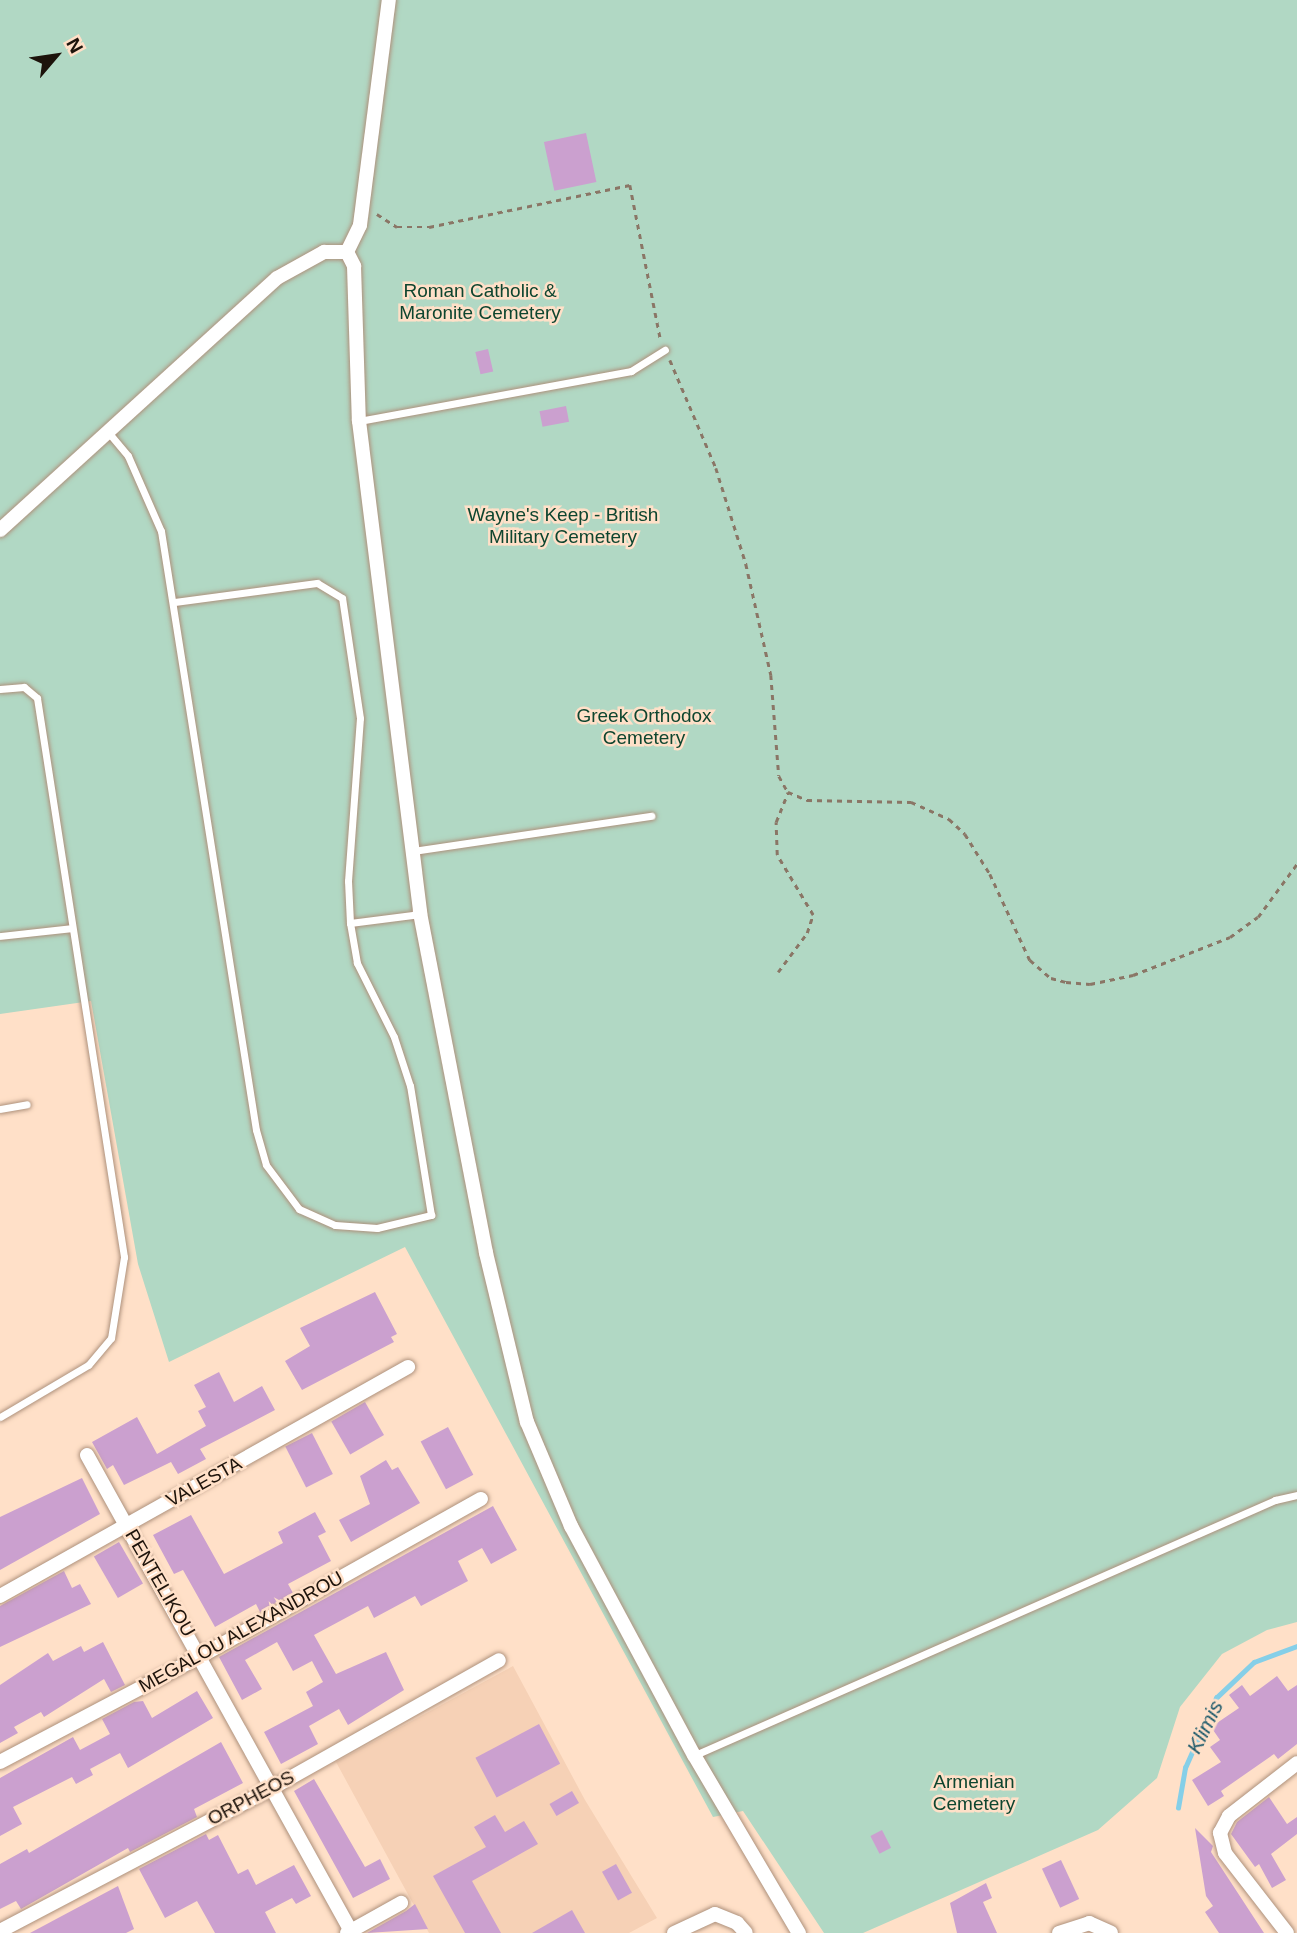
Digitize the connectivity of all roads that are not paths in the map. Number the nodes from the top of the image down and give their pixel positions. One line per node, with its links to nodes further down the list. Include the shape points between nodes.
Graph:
1 (389, 0): 2 (street, via 360,225)
2 (346, 252): 4 (street, via 354,266); 5 (street, via 324,252 277,278)
3 (665, 349): 4 (lane, via 631,371)
4 (359, 421): 10 (street)
5 (108, 432): 6 (street); 7 (lane, via 128,456 149,495)
6 (0, 530)
7 (174, 602): 12 (lane, via 317,583 342,598 360,718 348,881); 12 (lane, via 253,1116 266,1165 299,1209 335,1225 377,1228 431,1214 410,1086 394,1037 358,963)
8 (0, 689): 13 (lane, via 24,687 37,698)
9 (651, 816): 10 (lane)
10 (413, 851): 11 (street)
11 (420, 914): 12 (lane); 26 (street, via 486,1253 527,1422 571,1526)
12 (350, 923)
13 (72, 928): 14 (lane); 18 (lane, via 124,1257 118,1310 111,1338 88,1364)
14 (0, 936)
15 (27, 1104): 16 (lane)
16 (0, 1109)
17 (408, 1367): 22 (street, VALESTA)
18 (0, 1417)
19 (87, 1455): 22 (street, PENTELIKOU)
20 (1297, 1495): 26 (lane, via 1262,1506)
21 (481, 1499): 24 (street, MEGALOU ALEXANDROU)
22 (127, 1525): 23 (street, VALESTA); 24 (street, PENTELIKOU)
23 (0, 1596)
24 (201, 1656): 27 (street, MEGALOU ALEXANDROU); 29 (street, PENTELIKOU)
25 (499, 1660): 29 (street, ORPHEOS)
26 (694, 1755): 35 (street)
27 (0, 1762)
28 (1297, 1763): 38 (street, via 1229,1816 1220,1833 1225,1853)
29 (274, 1787): 31 (street, ORPHEOS); 32 (street, PENTELIKOU)
30 (401, 1903): 32 (street)
31 (0, 1931)
32 (350, 1932)
33 (674, 1933): 34 (street, via 720,1915)
34 (746, 1933)
35 (799, 1933)
36 (1059, 1933): 37 (street, via 1089,1923)
37 (1111, 1933)
38 (1287, 1933)

